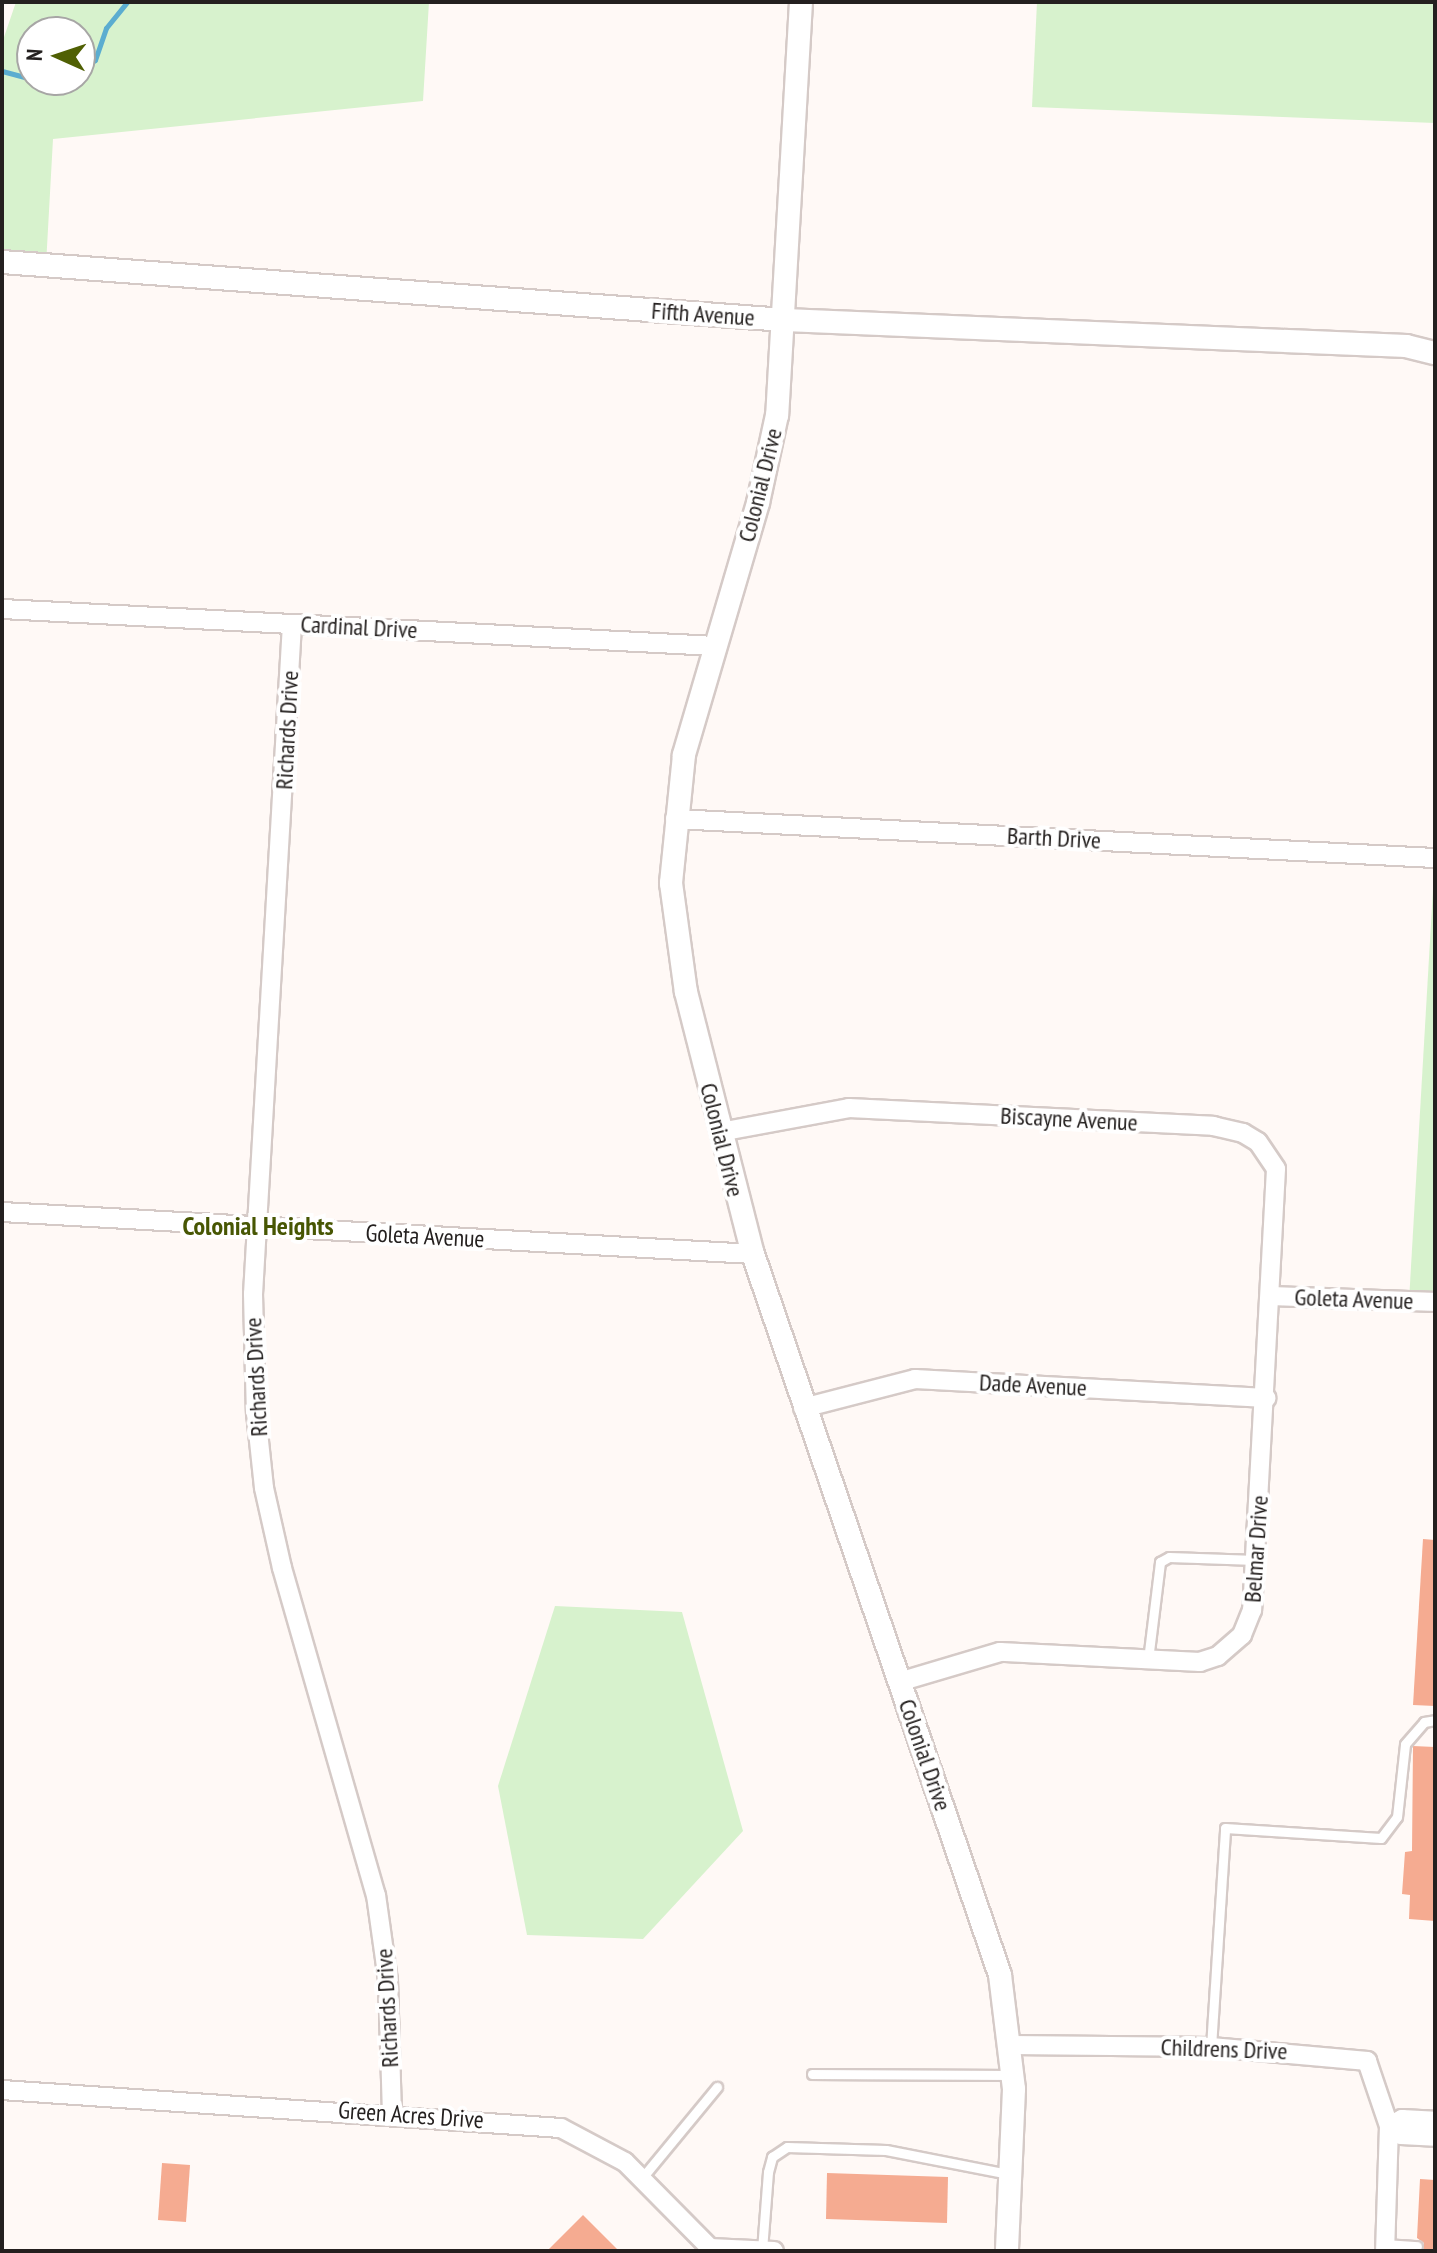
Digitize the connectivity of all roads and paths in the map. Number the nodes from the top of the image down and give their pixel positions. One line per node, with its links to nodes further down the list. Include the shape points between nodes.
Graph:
1 (801, 2): 3 (street, Colonial Drive)
2 (2, 262): 3 (street, Fifth Avenue)
3 (785, 320): 5 (street, Fifth Avenue); 9 (street, Colonial Drive, via 777,415 758,503)
4 (1435, 339): 5 (street, Fifth Avenue)
5 (1406, 346): 6 (street, Fifth Avenue)
6 (1435, 353)
7 (2, 609): 8 (street, Cardinal Drive)
8 (292, 624): 9 (street, Cardinal Drive); 14 (street, Richards Drive)
9 (715, 646): 10 (street, Colonial Drive, via 684,755)
10 (675, 819): 11 (street, Barth Drive); 12 (street, Colonial Drive, via 670,866 677,942)
11 (1434, 858)
12 (720, 1132): 15 (street, Colonial Drive); 16 (street, Biscayne Avenue, via 849,1108 1230,1128 1258,1142 1276,1169)
13 (2, 1212): 14 (street, Goleta Avenue)
14 (258, 1226): 15 (street, Goleta Avenue); 30 (street, Richards Drive, via 253,1355 264,1488 376,1895 388,1980)
15 (753, 1254): 19 (street, Colonial Drive)
16 (1273, 1296): 17 (street, Goleta Avenue); 18 (street, Belmar Drive)
17 (1435, 1302)
18 (1266, 1398): 19 (street, Dade Avenue, via 915,1379); 20 (street, Belmar Drive)
19 (803, 1408): 22 (street, Colonial Drive)
20 (1256, 1560): 21 (street, Belmar Drive, via 1249,1621 1232,1646 1200,1662); 21 (lane, via 1169,1557 1160,1562)
21 (1148, 1660): 22 (street, Belmar Drive, via 1000,1652)
22 (899, 1682): 24 (street, Colonial Drive, via 990,1941)
23 (1435, 1720): 25 (lane, via 1424,1722 1405,1744 1397,1817 1381,1838 1225,1828)
24 (1011, 2045): 25 (street, Childrens Drive); 27 (street, Colonial Drive)
25 (1211, 2047): 32 (street, Childrens Drive, via 1367,2061)
26 (812, 2074): 27 (lane)
27 (1013, 2075): 34 (street, Colonial Drive)
28 (717, 2087): 35 (lane)
29 (2, 2090): 30 (street, Green Acres Drive)
30 (392, 2114): 35 (street, Green Acres Drive, via 561,2128 605,2146)
31 (1435, 2121): 32 (street, via 1402,2119)
32 (1389, 2126): 33 (street, via 1401,2135); 37 (street)
33 (1435, 2137)
34 (1011, 2174): 39 (lane, via 979,2172 886,2150 787,2147 772,2157 768,2172); 41 (street, Colonial Drive)
35 (642, 2178): 38 (street, Green Acres Drive)
36 (1417, 2246): 37 (lane)
37 (1385, 2247)
38 (710, 2250): 39 (street, Green Acres Drive)
39 (762, 2250): 40 (street, Green Acres Drive)
40 (774, 2251)
41 (1007, 2251)

